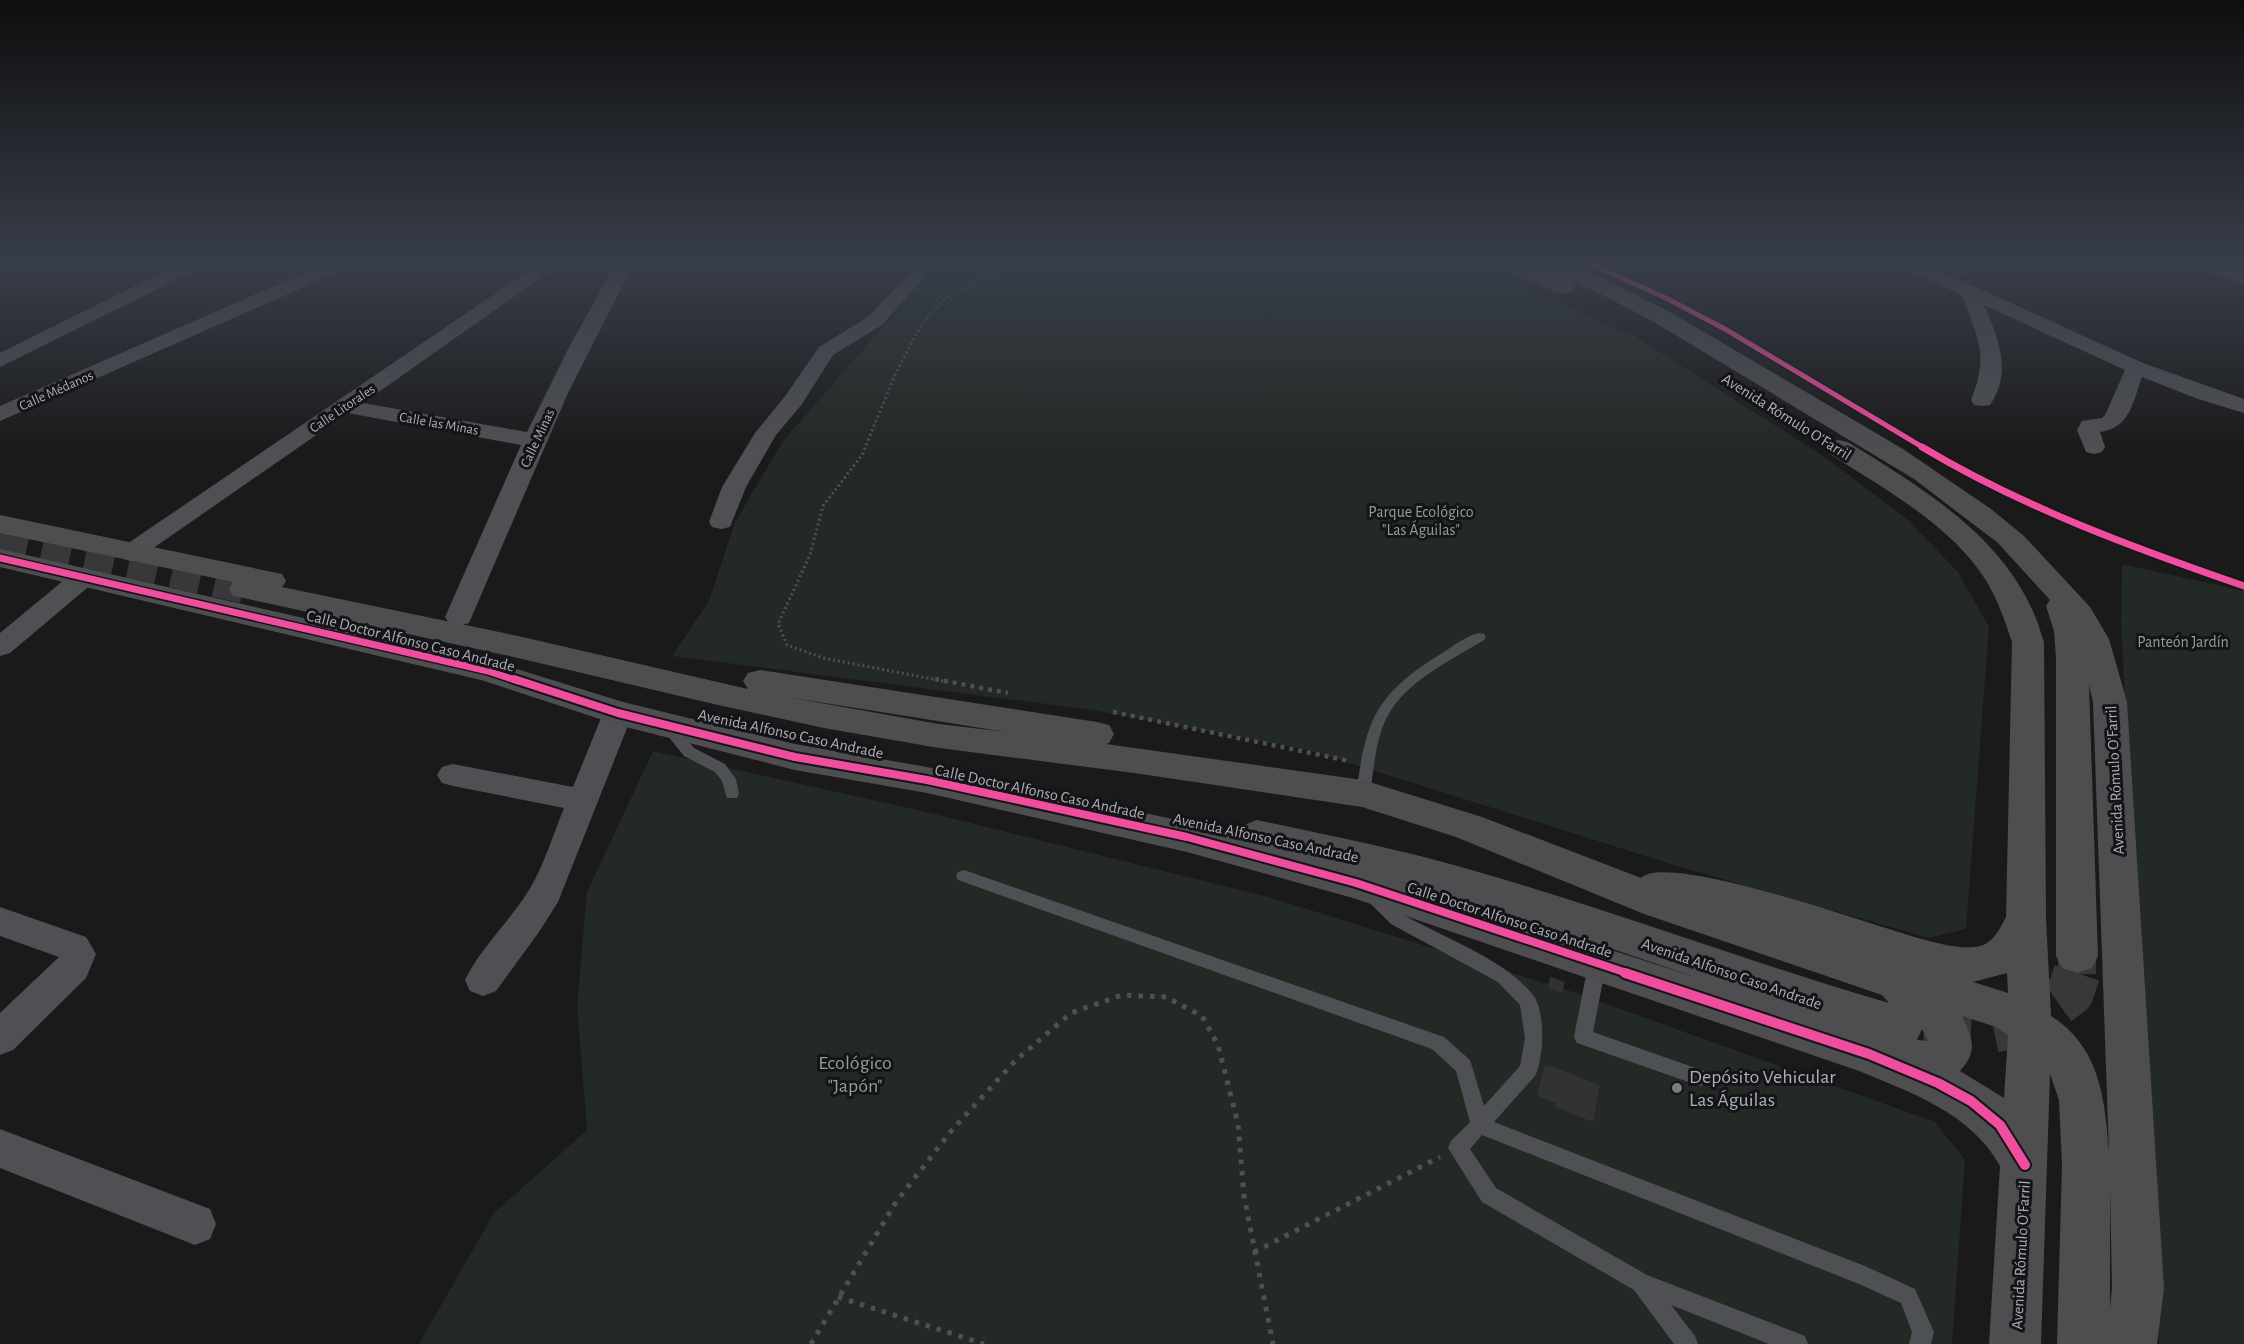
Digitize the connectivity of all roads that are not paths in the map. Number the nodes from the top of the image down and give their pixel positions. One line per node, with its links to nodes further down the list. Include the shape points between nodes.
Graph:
1 (71, 326): 10 (street)
2 (198, 326): 15 (street, Calle Médanos)
3 (462, 326): 13 (street, Calle Litorales)
4 (591, 326): 16 (street, Calle Minas)
5 (867, 326): 18 (street, via 826,351 766,433 734,487)
6 (1641, 326): 40 (main road, Avenida Rómulo O'Farril, via 1940,514 1992,566 2022,616 2028,642)
7 (1680, 326): 23 (main road, Avenida Rómulo O'Farril, via 1969,505 2009,537)
8 (1984, 326): 12 (street, via 1994,356)
9 (2045, 326): 11 (street)
10 (0, 361)
11 (2136, 367): 14 (street); 17 (street, via 2115,418 2108,424 2090,426)
12 (1982, 400)
13 (345, 406): 16 (street, Calle las Minas); 20 (street, Calle Litorales)
14 (2244, 406)
15 (4, 410)
16 (533, 440): 24 (street, Calle Minas)
17 (2094, 447)
18 (722, 522)
19 (0, 525): 20 (main road, Calle Doctor Alfonso Caso Andrade)
20 (130, 553): 24 (main road, Calle Doctor Alfonso Caso Andrade)
21 (0, 558): 22 (main road, Calle Doctor Alfonso Caso Andrade)
22 (84, 577): 26 (street); 27 (main road, Calle Doctor Alfonso Caso Andrade, via 488,671)
23 (2046, 578): 42 (main road, via 2063,608 2070,632); 61 (main road, Avenida Rómulo O'Farril, via 2084,621 2097,650 2110,702 2138,1288)
24 (459, 617): 30 (main road, Calle Doctor Alfonso Caso Andrade, via 582,640 754,680 1290,764)
25 (1479, 637): 30 (lane, via 1404,685 1392,699 1373,734)
26 (0, 647)
27 (618, 713): 28 (main road, Calle Doctor Alfonso Caso Andrade); 35 (street)
28 (665, 725): 32 (lane, via 689,752 720,768 729,778); 33 (main road, Calle Doctor Alfonso Caso Andrade, via 795,756)
29 (453, 775): 35 (street)
30 (1366, 780): 31 (main road, Avenida Alfonso Caso Andrade, via 1134,760 939,736 718,694 518,647 239,594 504,660 699,714); 39 (main road, Avenida Alfonso Caso Andrade, via 1469,827)
31 (1034, 786): 33 (main road); 34 (main road, Avenida Alfonso Caso Andrade)
32 (732, 794)
33 (994, 795): 36 (main road, Calle Doctor Alfonso Caso Andrade)
34 (1090, 798): 36 (main road); 46 (main road, Avenida Alfonso Caso Andrade, via 1373,859)
35 (581, 800): 45 (street, via 546,892)
36 (1124, 822): 38 (main road, Calle Doctor Alfonso Caso Andrade)
37 (964, 876): 51 (lane, via 1438,1043 1464,1066)
38 (1356, 883): 43 (main road, Calle Doctor Alfonso Caso Andrade); 51 (lane, via 1397,919 1504,977 1528,1002 1534,1038 1529,1070)
39 (1614, 884): 40 (main road, via 1682,889 1748,902 1932,960 1971,965 1995,960 2011,947); 44 (main road, Avenida Alfonso Caso Andrade, via 1658,903)
40 (2026, 918): 47 (main road, Avenida Rómulo O'Farril)
41 (0, 921): 48 (street, via 73,947 78,954 73,967)
42 (2077, 956)
43 (1597, 963): 49 (main road, Calle Doctor Alfonso Caso Andrade); 50 (lane, via 1583,1037)
44 (1869, 974): 47 (main road, via 1984,1004 2008,1012); 49 (main road, via 1919,998 1938,1015 1947,1028 1951,1050 1942,1060 1925,1061)
45 (483, 980)
46 (1902, 1026)
47 (2030, 1026): 53 (main road, Avenida Rómulo O'Farril); 60 (main road, via 2054,1041 2072,1069 2082,1100 2086,1165)
48 (0, 1038)
49 (1869, 1054): 53 (main road, Calle Doctor Alfonso Caso Andrade, via 1977,1104 2002,1127)
50 (1700, 1078)
51 (1480, 1125): 55 (lane, via 1458,1148 1490,1196); 58 (lane, via 1908,1296 1923,1332)
52 (0, 1148): 54 (street)
53 (2025, 1165): 59 (main road, Avenida Rómulo O'Farril)
54 (195, 1224)
55 (1641, 1283): 56 (lane); 57 (lane)
56 (1686, 1344)
57 (1797, 1344)
58 (1920, 1344)
59 (2015, 1344)
60 (2083, 1344)
61 (2132, 1344)

